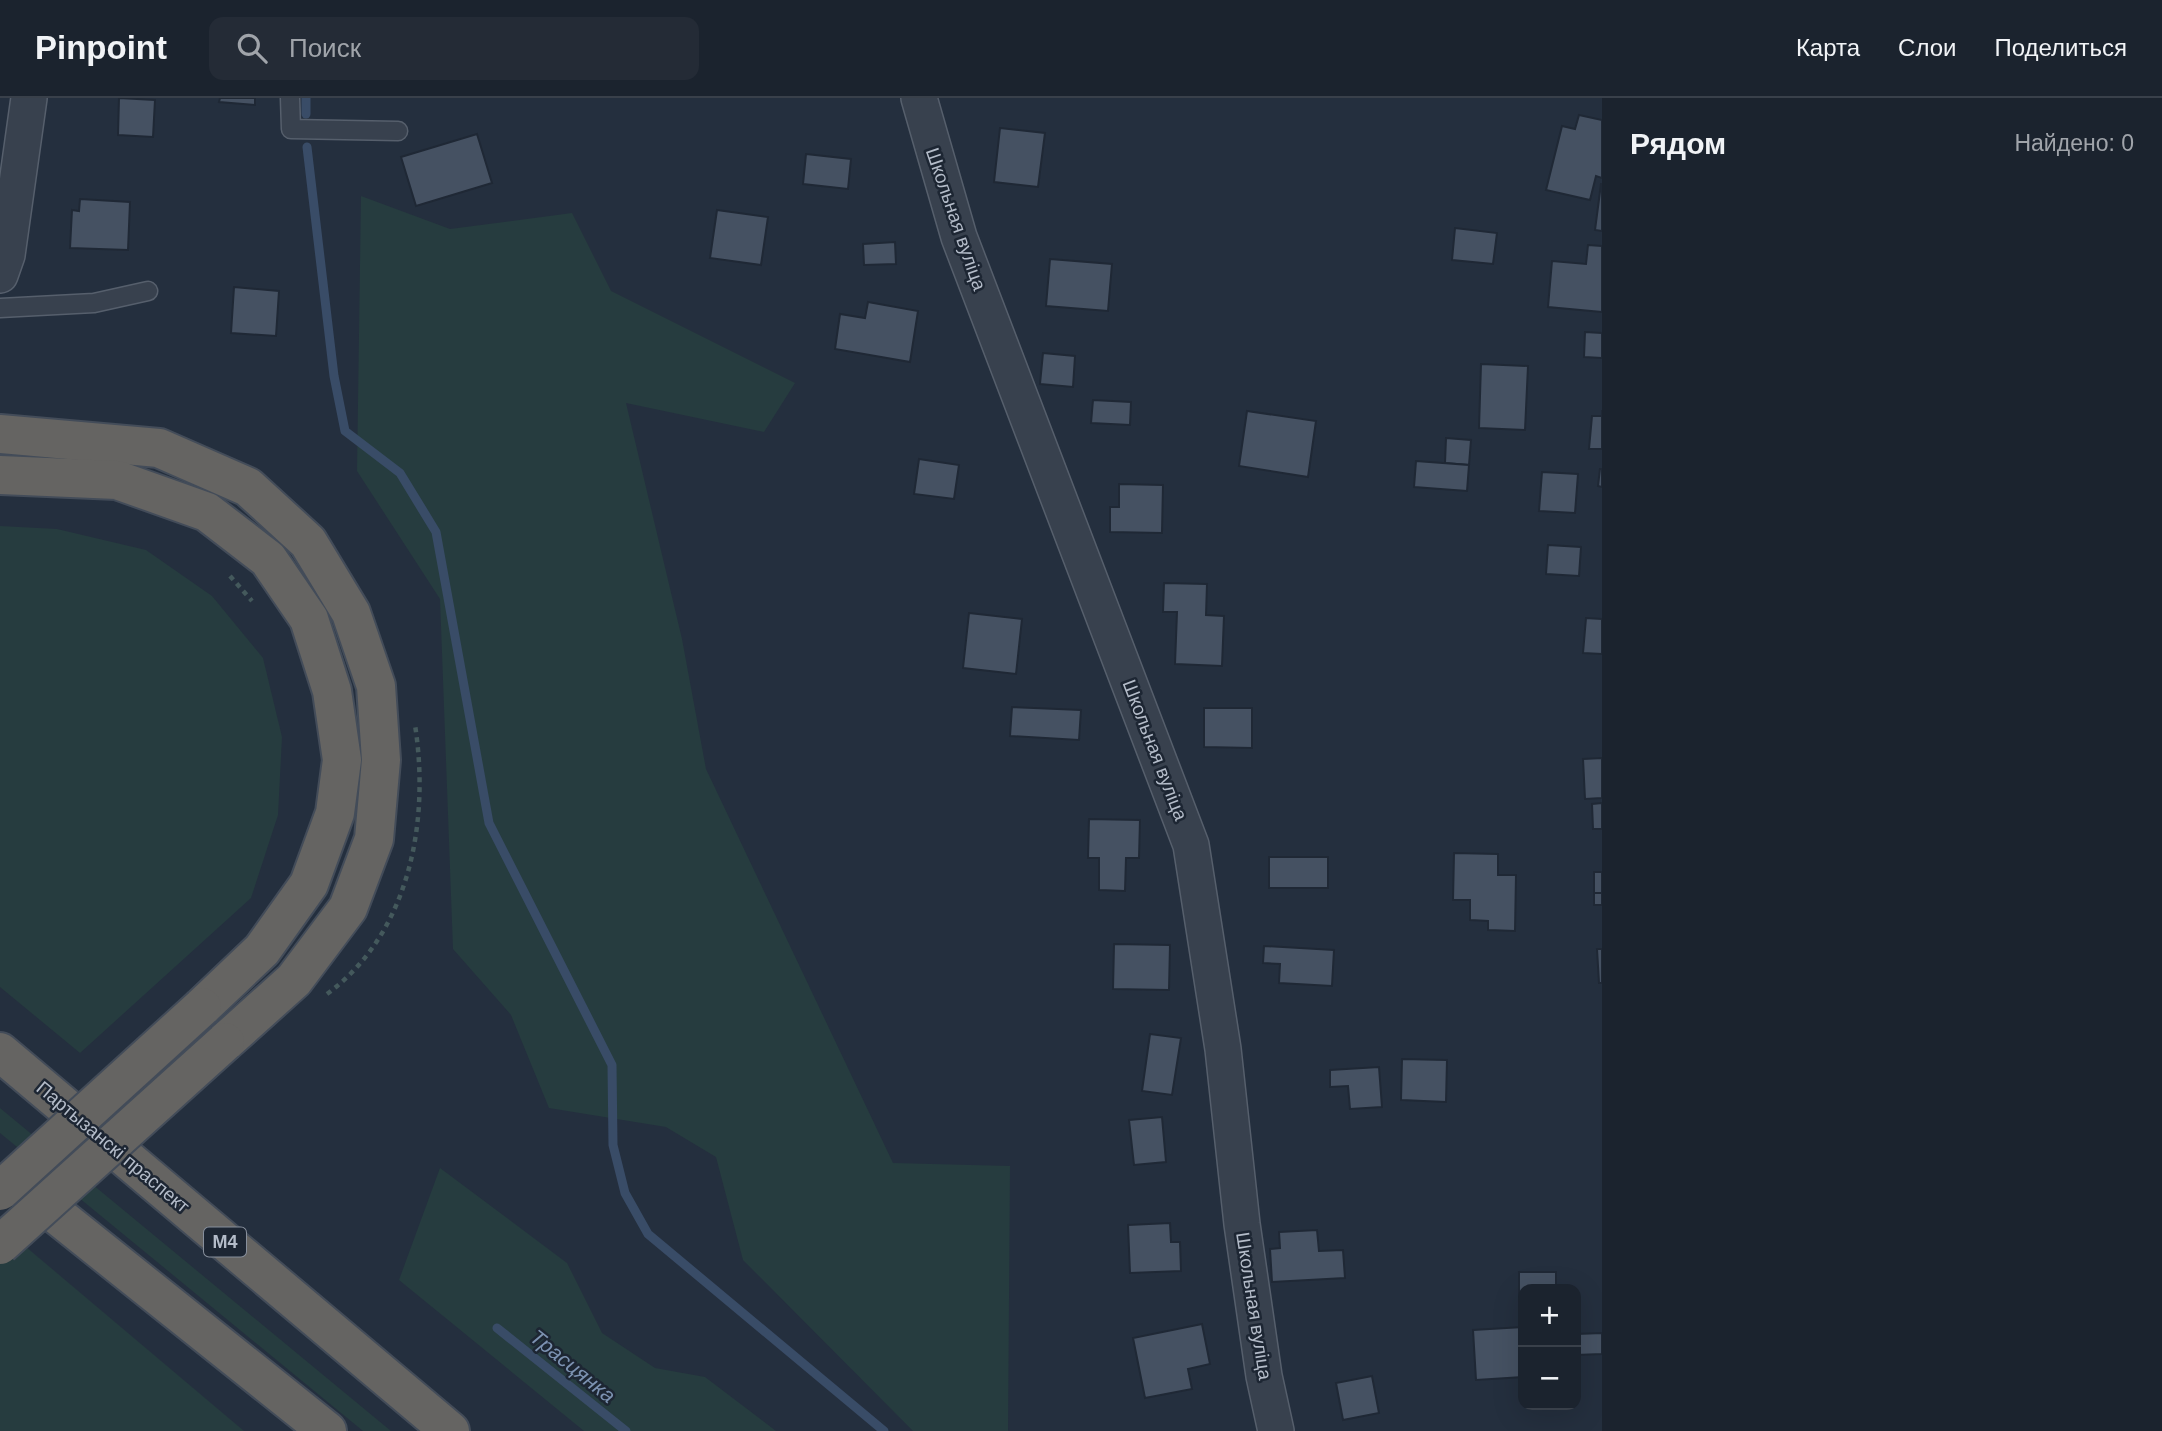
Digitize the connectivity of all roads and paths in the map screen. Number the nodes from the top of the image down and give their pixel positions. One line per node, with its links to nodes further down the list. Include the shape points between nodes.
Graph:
1 (29, 98): 5 (street, via 7,256)
2 (290, 98): 4 (lane, via 291,129)
3 (919, 98): 20 (street, Школьная вуліца, via 959,237 1191,845 1223,1049 1264,1376)
4 (398, 131)
5 (0, 275)
6 (148, 291): 7 (lane, via 94,303)
7 (0, 308)
8 (0, 434): 15 (highway, bridge, via 159,448 248,487 308,542 351,614 376,686 381,761 374,839 348,908 294,980)
9 (0, 474): 14 (highway, bridge, via 117,480 207,512 268,559 309,619 332,691 342,760 335,813 309,884 262,950)
10 (229, 574): 11 (path)
11 (254, 602)
12 (0, 1052): 19 (highway, Партызанскі праспект / М4)
13 (0, 1169): 16 (highway)
14 (0, 1191)
15 (0, 1245)
16 (234, 1356): 17 (highway); 18 (highway)
17 (290, 1431)
18 (327, 1431)
19 (450, 1431)
20 (1276, 1431)

